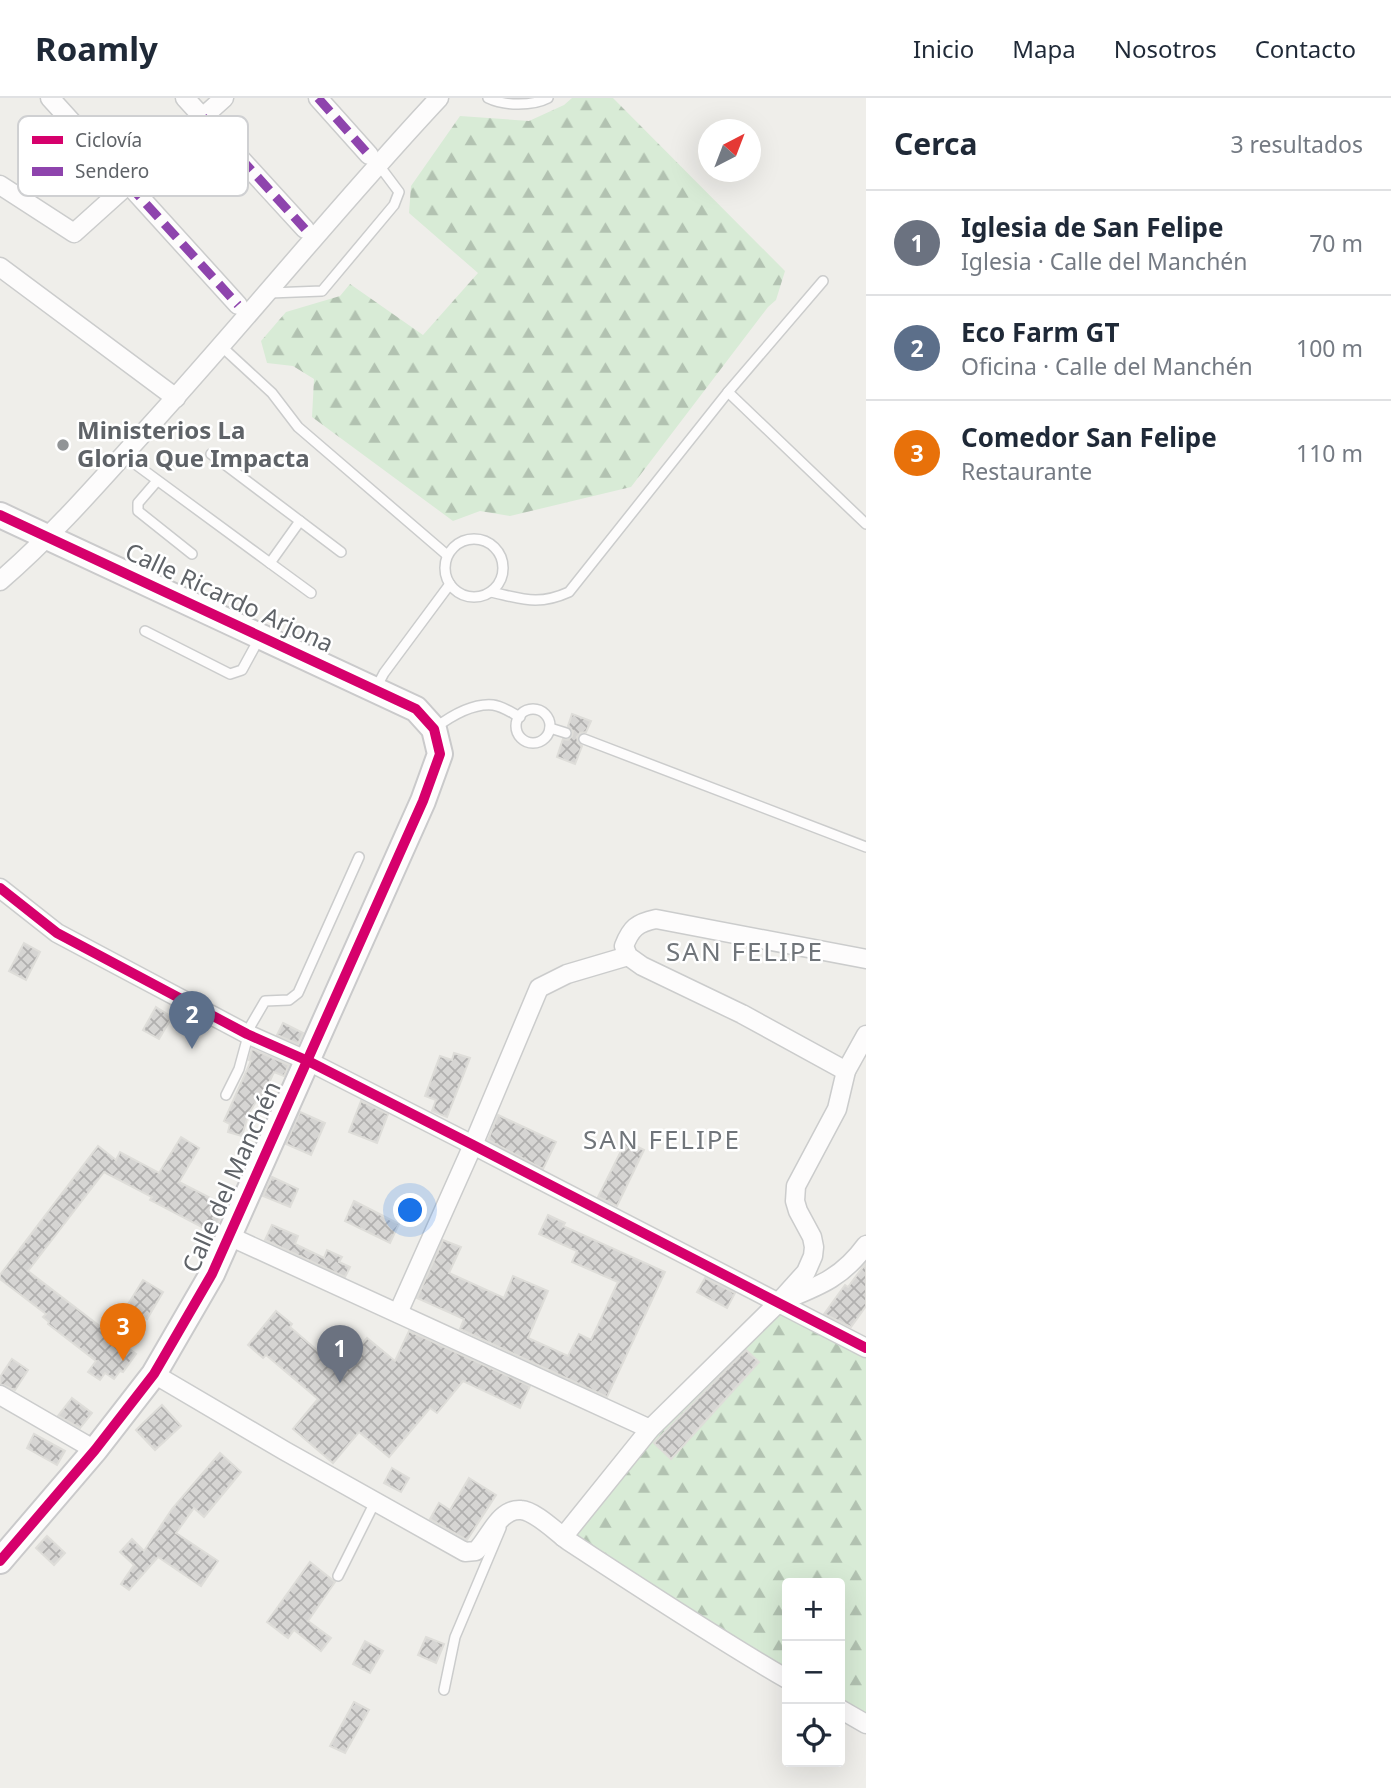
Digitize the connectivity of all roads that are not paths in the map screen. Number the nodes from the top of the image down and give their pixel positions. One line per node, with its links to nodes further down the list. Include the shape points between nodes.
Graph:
1 (50, 98): 8 (street)
2 (185, 98): 9 (street)
3 (224, 98): 10 (street)
4 (318, 98): 11 (street)
5 (439, 98): 11 (street)
6 (488, 98): 7 (lane, via 538,103)
7 (548, 98)
8 (66, 116)
9 (202, 116)
10 (204, 116)
11 (373, 159): 19 (street); 19 (lane, via 399,192 394,205 322,290)
12 (248, 166): 16 (street)
13 (0, 186): 14 (street, via 74,233)
14 (115, 196)
15 (139, 196): 20 (street)
16 (305, 229)
17 (0, 267): 23 (street)
18 (822, 281): 22 (lane)
19 (268, 293): 21 (street)
20 (238, 305)
21 (221, 346): 23 (street); 33 (lane, via 272,393 298,427)
22 (728, 392): 29 (lane); 37 (lane, via 569,592 550,601)
23 (176, 398): 25 (street)
24 (211, 454): 28 (lane)
25 (123, 455): 26 (lane); 30 (street)
26 (157, 481): 32 (lane, via 137,507); 34 (lane)
27 (0, 515): 30 (street, Calle Ricardo Arjona)
28 (300, 521): 31 (lane); 34 (lane)
29 (866, 524)
30 (48, 537): 35 (street); 40 (street, Calle Ricardo Arjona)
31 (341, 552)
32 (192, 554)
33 (447, 555): 36 (lane, via 445,570); 37 (lane, via 457,543 472,538 487,541 499,551 503,566)
34 (270, 563): 38 (lane)
35 (0, 581)
36 (450, 584): 37 (lane, via 461,594 476,597); 41 (lane)
37 (491, 592)
38 (311, 593)
39 (145, 631): 40 (lane, via 230,674 243,670)
40 (261, 636): 41 (street, Calle Ricardo Arjona)
41 (375, 690): 44 (street, Calle Ricardo Arjona, via 416,709)
42 (520, 717): 43 (lane, via 530,709 540,710); 43 (lane, via 517,731 531,743 548,735); 44 (lane, via 495,705 482,706 458,713)
43 (550, 728): 45 (lane)
44 (434, 729): 54 (street, Calle del Manchén, via 440,754 423,801)
45 (566, 733)
46 (584, 739): 47 (lane)
47 (866, 847)
48 (359, 857): 52 (lane, via 298,993 289,1000 265,1001)
49 (0, 888): 52 (street, via 57,933)
50 (628, 956): 51 (street, via 624,946 630,930 656,919); 55 (street); 57 (street, via 539,988)
51 (866, 959)
52 (247, 1034): 54 (street); 56 (lane, via 239,1069)
53 (866, 1035): 55 (street)
54 (308, 1061): 57 (street); 58 (street, Calle del Manchén)
55 (846, 1071): 60 (street, via 837,1109 796,1186 795,1201 812,1237 813,1256 806,1272)
56 (226, 1095)
57 (473, 1145): 60 (street); 61 (street)
58 (229, 1236): 61 (street); 63 (street, Calle del Manchén, via 212,1275)
59 (866, 1245): 60 (street, via 834,1278)
60 (779, 1302): 62 (street); 65 (street)
61 (398, 1314): 65 (street)
62 (866, 1348)
63 (154, 1374): 66 (street, Calle del Manchén); 67 (street)
64 (0, 1395): 66 (street)
65 (650, 1429): 69 (street)
66 (95, 1450): 70 (street, Calle del Manchén)
67 (375, 1502): 68 (street, via 471,1553); 71 (lane)
68 (502, 1518): 69 (street, via 527,1511); 73 (lane, via 455,1637)
69 (563, 1537): 72 (street)
70 (0, 1561)
71 (338, 1576)
72 (782, 1676)
73 (444, 1690)
74 (845, 1712): 75 (street)
75 (866, 1724)

